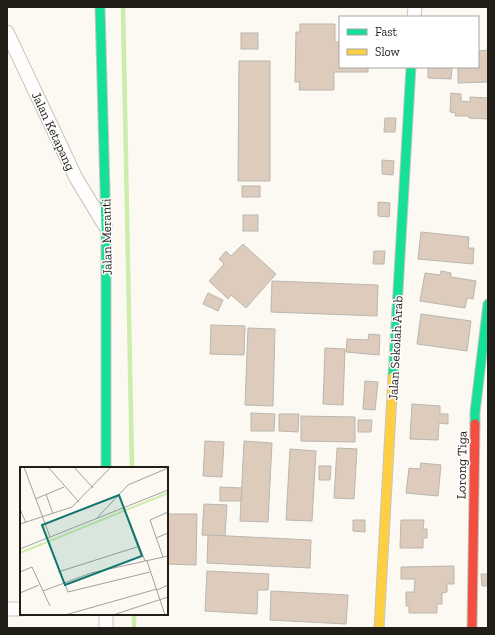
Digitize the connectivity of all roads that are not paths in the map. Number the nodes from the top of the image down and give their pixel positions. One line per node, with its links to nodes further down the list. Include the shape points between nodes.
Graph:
1 (100, 7): 4 (street, Jalan Meranti)
2 (7, 32): 4 (street, Jalan Ketapang, via 76,178)
3 (411, 68): 11 (street, Jalan Sekolah Arab)
4 (106, 227): 6 (street, Jalan Meranti)
5 (488, 304): 12 (street, Lorong Tiga, via 475,412)
6 (106, 467)
7 (7, 609): 8 (street)
8 (20, 609)
9 (106, 615): 10 (street)
10 (106, 628)
11 (379, 628)
12 (472, 628)

